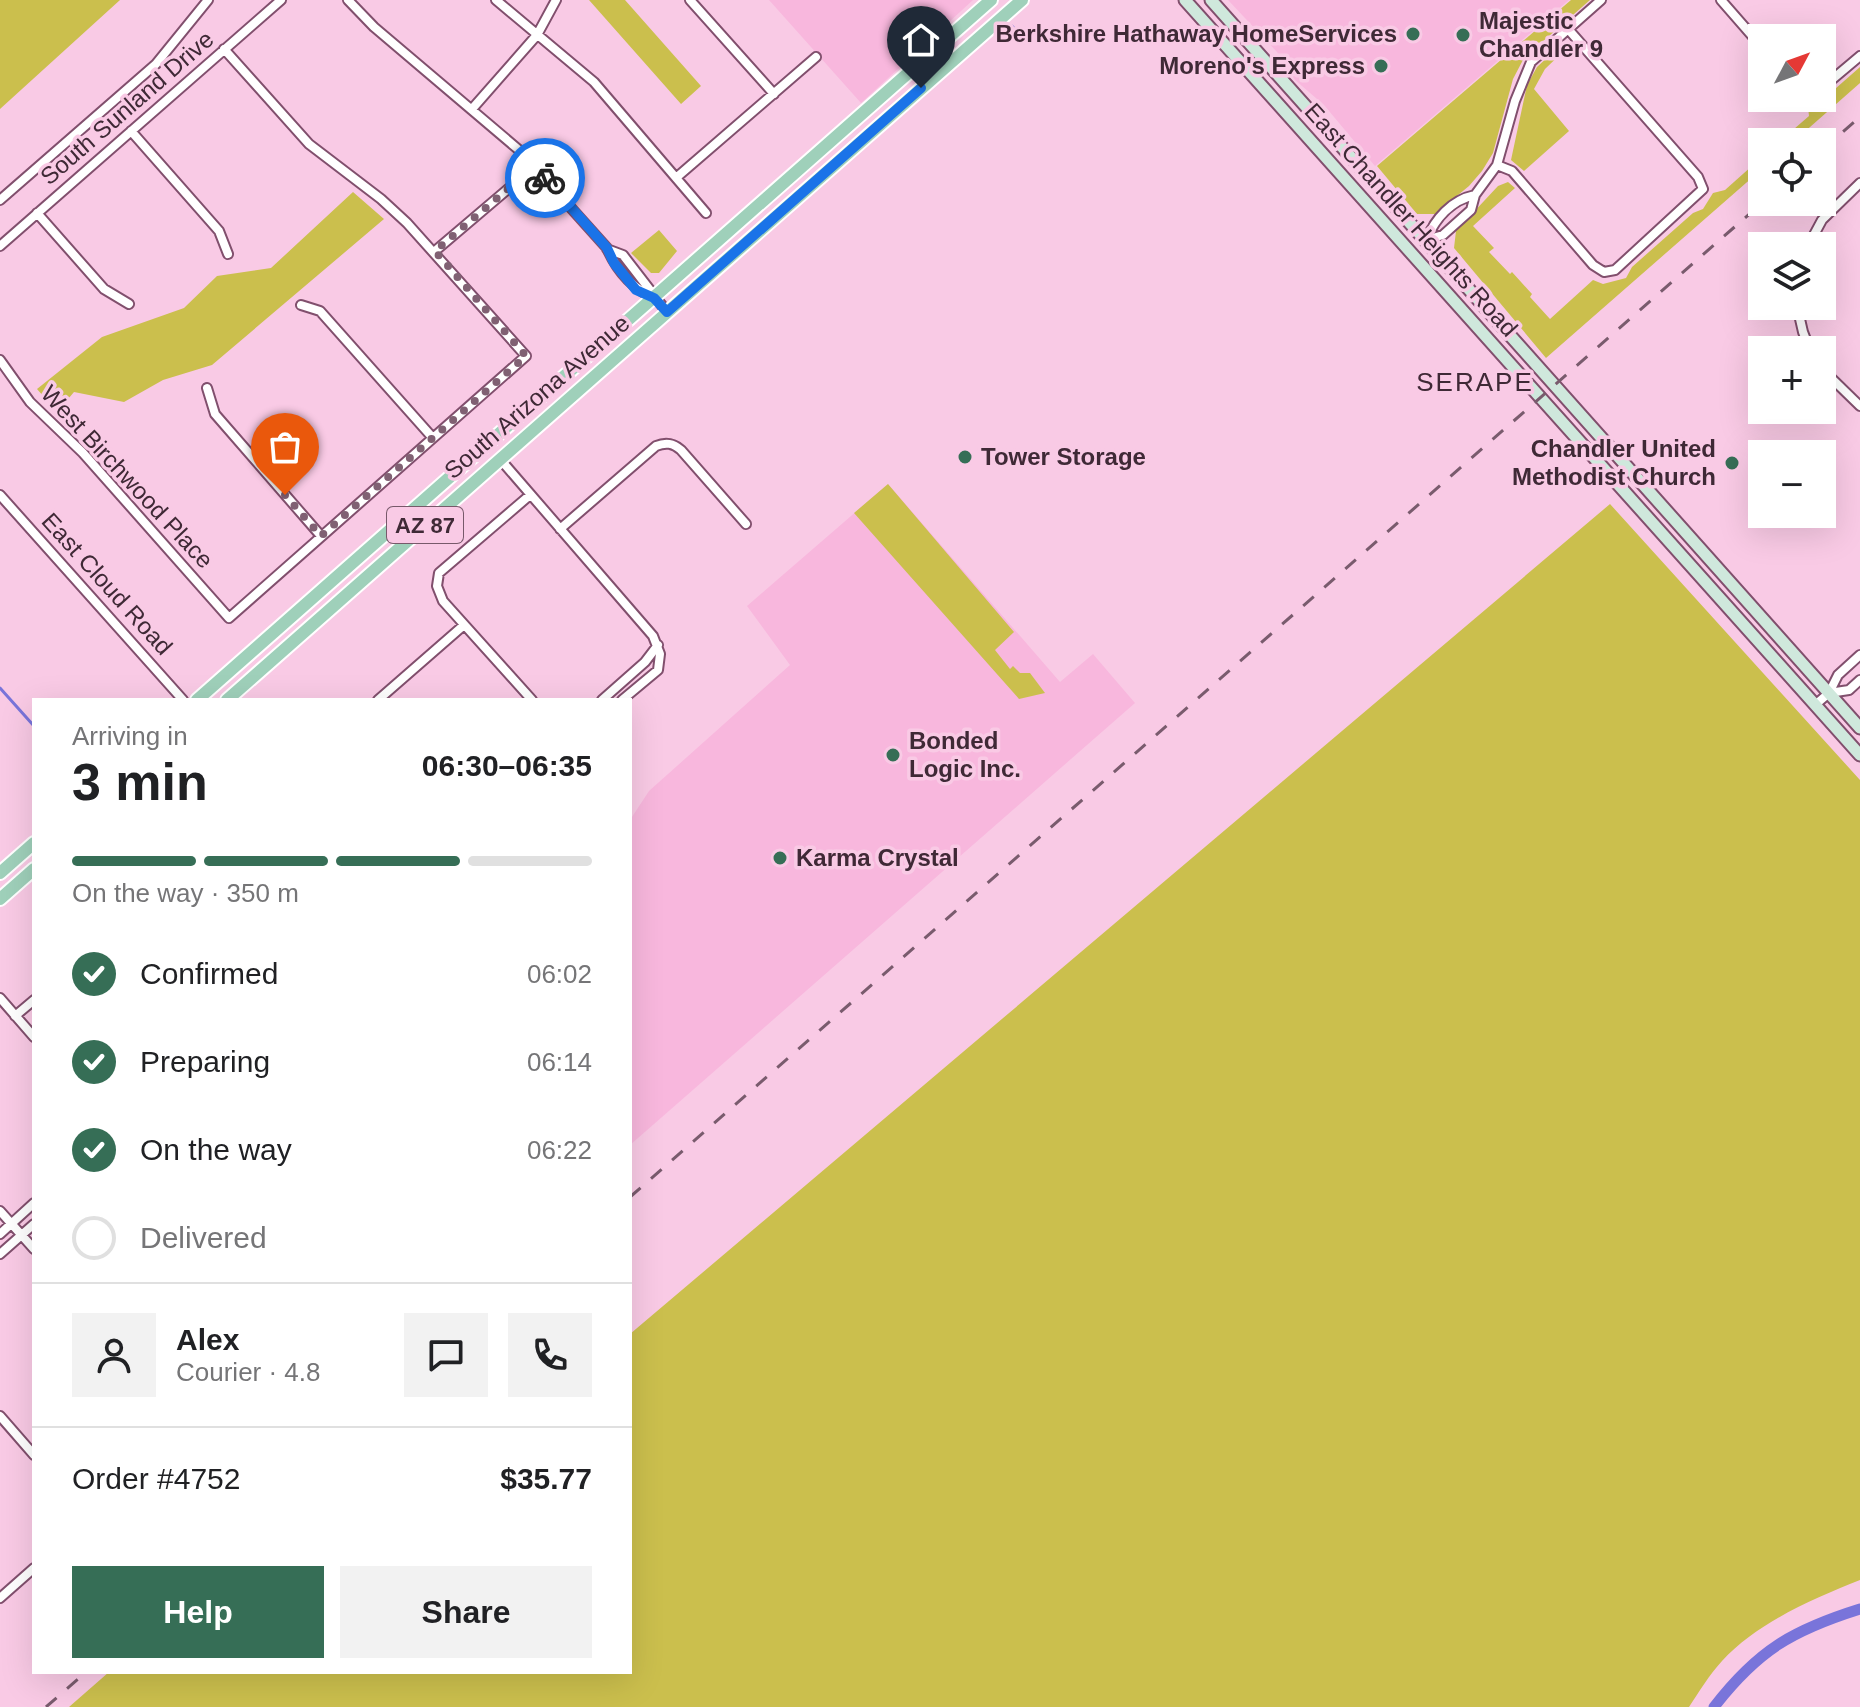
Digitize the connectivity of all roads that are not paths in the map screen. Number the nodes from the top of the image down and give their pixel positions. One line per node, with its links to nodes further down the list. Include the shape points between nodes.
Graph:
1 (208, 0): 30 (street, via 156,64)
2 (281, 0): 16 (street, South Sunland Drive)
3 (348, 0): 23 (street)
4 (496, 0): 15 (street)
5 (556, 0): 15 (street)
6 (690, 0): 21 (street)
7 (991, 0): 20 (main road, South Arizona Avenue / AZ 87)
8 (1022, 0): 22 (main road, South Arizona Avenue / AZ 87)
9 (1185, 0): 47 (main road, East Chandler Heights Road)
10 (1211, 0): 34 (main road, East Chandler Heights Road)
11 (1601, 0): 13 (street)
12 (1721, 0): 14 (street)
13 (1568, 29): 25 (street, via 1531,62 1523,77); 25 (street, via 1703,189 1615,270 1604,272 1514,174)
14 (1748, 31)
15 (537, 35): 23 (street); 27 (street, via 594,82)
16 (224, 49): 24 (street, South Sunland Drive); 36 (street, via 309,144 393,208)
17 (1860, 56): 19 (street)
18 (816, 57): 21 (street)
19 (1836, 76)
20 (889, 92): 22 (main road); 38 (main road, South Arizona Avenue / AZ 87)
21 (774, 94): 27 (street)
22 (901, 106): 41 (main road, South Arizona Avenue / AZ 87)
23 (472, 109): 26 (street)
24 (131, 131): 31 (street, South Sunland Drive); 37 (street, via 219,231)
25 (1497, 165): 29 (street)
26 (535, 166): 36 (street); 38 (street, via 607,248 623,255)
27 (677, 177): 32 (street)
28 (1860, 183): 33 (street)
29 (1475, 195): 34 (street, via 1461,197 1434,222); 34 (street, via 1471,210 1443,235)
30 (0, 200)
31 (37, 213): 35 (street, South Sunland Drive); 39 (street, via 104,289)
32 (706, 213)
33 (1816, 232)
34 (1426, 240): 46 (main road, East Chandler Heights Road)
35 (0, 246)
36 (435, 251): 48 (street, via 526,356)
37 (228, 254)
38 (654, 298): 41 (street); 61 (main road, South Arizona Avenue / AZ 87)
39 (129, 304)
40 (301, 305): 48 (street, via 320,311)
41 (667, 312): 49 (main road, South Arizona Avenue / AZ 87)
42 (0, 360): 54 (street, West Birchwood Place, via 30,402 83,453 229,618)
43 (1836, 383): 45 (street)
44 (207, 388): 54 (street, via 215,414)
45 (1860, 406)
46 (1586, 421): 47 (main road); 59 (main road, East Chandler Heights Road)
47 (1573, 434): 67 (main road, East Chandler Heights Road)
48 (432, 437): 54 (street)
49 (500, 459): 51 (street); 62 (main road, South Arizona Avenue / AZ 87)
50 (0, 495): 60 (street, East Cloud Road)
51 (530, 495): 53 (street); 55 (street, via 439,573 440,594)
52 (746, 524): 53 (street, via 669,443 656,446)
53 (560, 529): 56 (street)
54 (321, 536)
55 (464, 625): 63 (street); 64 (street)
56 (658, 645): 65 (street); 66 (street, via 658,670)
57 (1860, 655): 59 (street, via 1838,675)
58 (1860, 680): 59 (street, via 1849,690)
59 (1829, 693): 67 (street); 68 (main road, East Chandler Heights Road)
60 (181, 698)
61 (200, 698)
62 (229, 698)
63 (380, 698)
64 (530, 698)
65 (604, 698)
66 (624, 698)
67 (1815, 705): 69 (main road, East Chandler Heights Road)
68 (1860, 728)
69 (1860, 755)
70 (32, 845): 72 (main road)
71 (32, 871): 73 (main road)
72 (0, 873)
73 (0, 899)
74 (0, 998): 76 (street)
75 (32, 1002): 76 (street)
76 (15, 1016): 77 (street)
77 (32, 1035)
78 (32, 1205): 80 (street)
79 (0, 1211): 80 (street)
80 (11, 1224): 82 (street); 83 (street)
81 (32, 1226): 83 (street)
82 (0, 1234)
83 (22, 1235): 84 (street); 85 (street)
84 (32, 1247)
85 (0, 1254)
86 (0, 1416): 87 (street)
87 (32, 1453)
88 (32, 1570): 89 (street)
89 (0, 1598)

